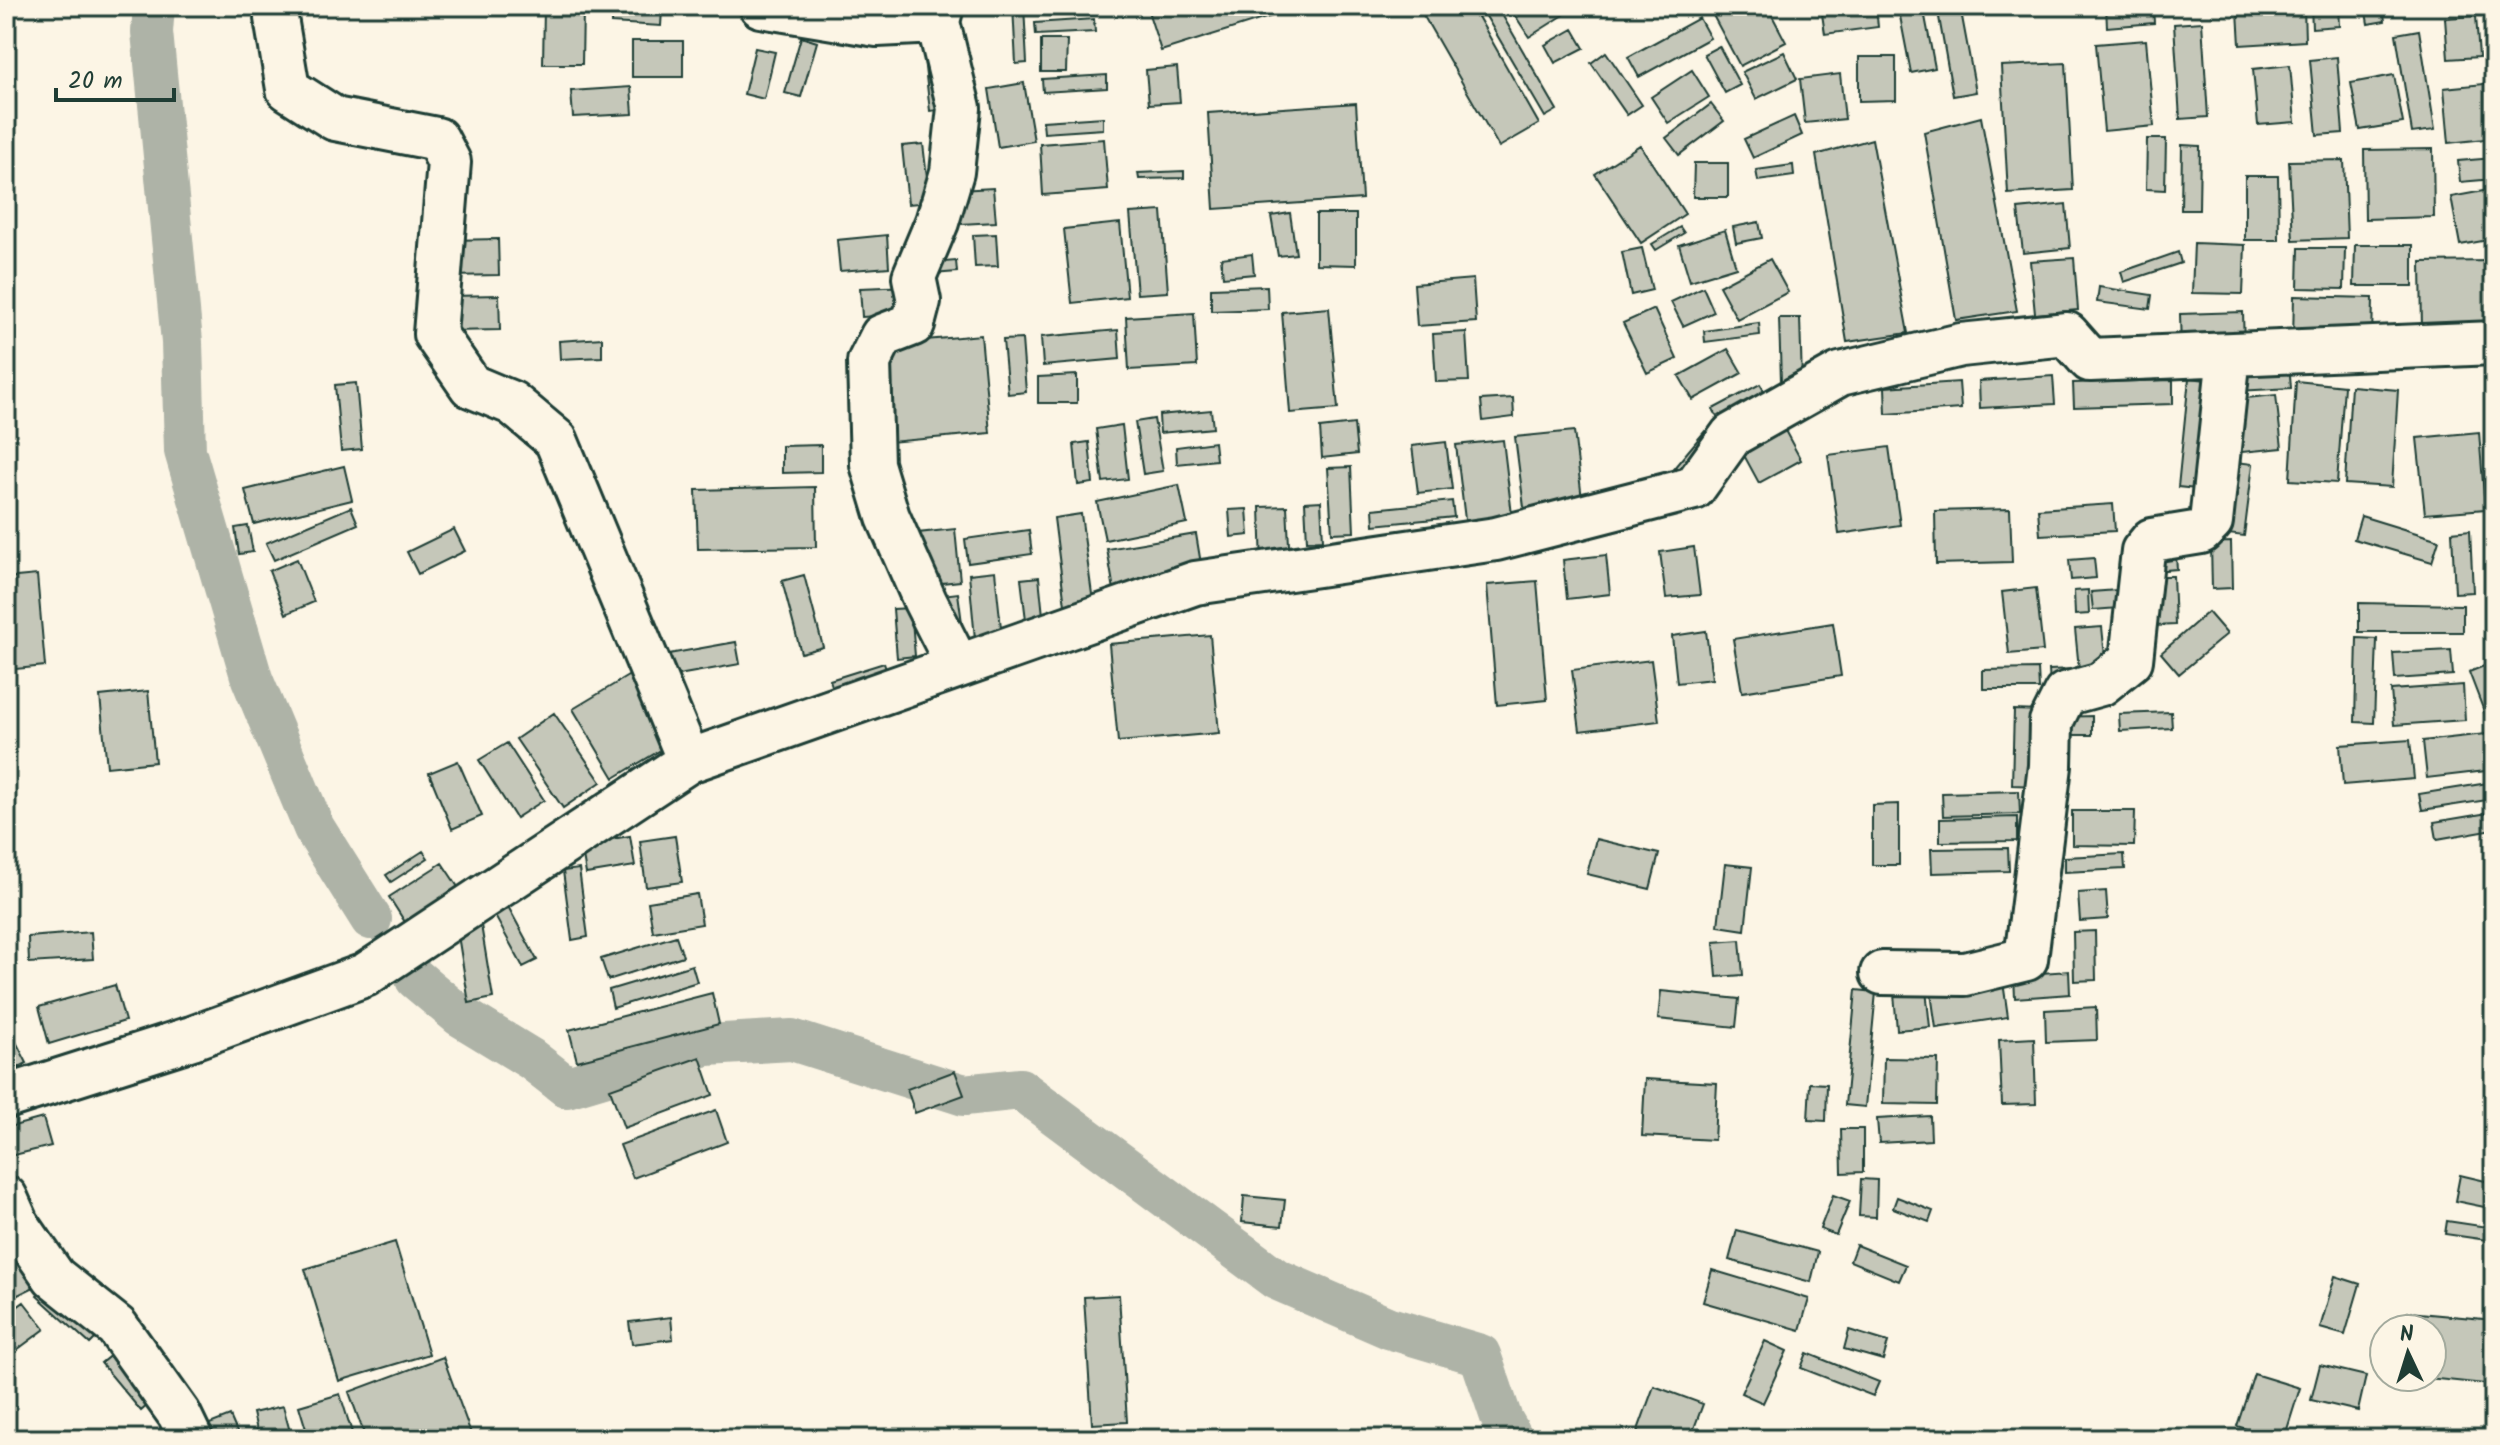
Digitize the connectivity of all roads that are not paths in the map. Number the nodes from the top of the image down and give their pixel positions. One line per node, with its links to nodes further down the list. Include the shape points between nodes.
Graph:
1 (277, 6): 7 (street, via 288,89 335,119 437,139 449,162 435,334 471,386 512,403 556,440)
2 (761, 6): 3 (street, via 877,25)
3 (940, 14): 6 (street, via 959,108 952,172 914,277 919,301 913,324 882,336 869,362 869,376 872,464 888,517)
4 (2494, 343): 5 (street)
5 (2229, 355): 6 (street, via 2090,360 2067,334 1961,345 1840,374 1732,435 1694,488 1496,539 1195,583); 8 (street, via 2211,522 2201,532 2152,540 2143,551 2131,660 2101,684 2065,694 2051,722 2026,959 1965,974)
6 (958, 666): 7 (street)
7 (689, 761): 9 (street, via 365,975)
8 (1882, 973)
9 (6, 1097)
10 (6, 1198): 11 (street, via 54,1277 117,1327)
11 (191, 1439)

